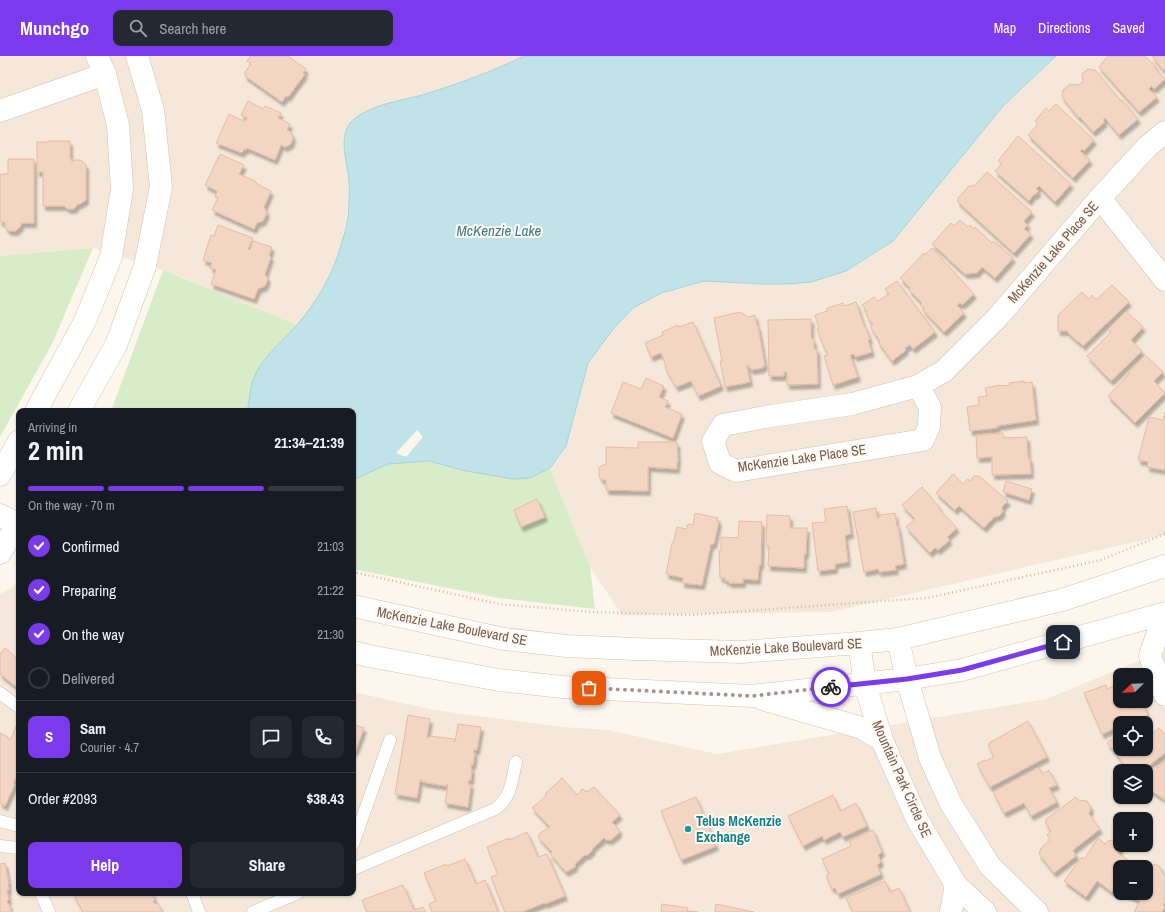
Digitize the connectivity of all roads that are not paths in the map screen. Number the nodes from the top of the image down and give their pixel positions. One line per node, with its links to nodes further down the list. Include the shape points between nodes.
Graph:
1 (137, 56): 9 (street, via 153,110 162,187 145,266 119,338)
2 (101, 65): 3 (street); 8 (street, via 118,125 122,189 110,256 85,321)
3 (0, 111)
4 (1165, 132): 5 (street, McKenzie Lake Place SE, via 1148,146)
5 (1100, 198): 6 (street); 7 (street, McKenzie Lake Place SE, via 997,318 944,371)
6 (1165, 280)
7 (918, 386): 7 (street, McKenzie Lake Place SE, via 852,404 723,425 713,440 720,463 736,470 923,440 929,427 930,407)
8 (38, 408)
9 (81, 408)
10 (16, 448): 11 (street)
11 (6, 473)
12 (14, 522): 13 (street)
13 (0, 553)
14 (1165, 566): 17 (street, McKenzie Lake Boulevard SE, via 1062,600)
15 (356, 607): 18 (street, McKenzie Lake Boulevard SE, via 504,639 566,646 741,652)
16 (1164, 614): 20 (street, via 962,670); 23 (street, via 1150,656)
17 (898, 639): 18 (street, McKenzie Lake Boulevard SE); 20 (street)
18 (859, 644): 21 (street, Mountain Park Circle SE)
19 (356, 653): 24 (street, via 530,683)
20 (907, 679): 21 (street); 44 (street, via 930,758 951,804 990,866)
21 (866, 684): 24 (street); 27 (street, Mountain Park Circle SE)
22 (0, 693): 25 (lane)
23 (1165, 695)
24 (752, 696): 27 (street, via 862,728)
25 (16, 705)
26 (390, 740): 31 (lane)
27 (882, 740): 35 (street, Mountain Park Circle SE, via 918,821)
28 (516, 762): 34 (lane, via 508,794 501,806)
29 (0, 821): 30 (lane)
30 (16, 825)
31 (356, 836)
32 (0, 846): 33 (lane)
33 (16, 848)
34 (356, 869)
35 (956, 885): 42 (street); 43 (street, Mountain Park Circle SE)
36 (42, 896): 39 (lane)
37 (193, 896): 40 (lane)
38 (291, 896): 41 (lane)
39 (48, 912)
40 (199, 912)
41 (253, 912)
42 (951, 912)
43 (985, 912)
44 (1037, 912)

